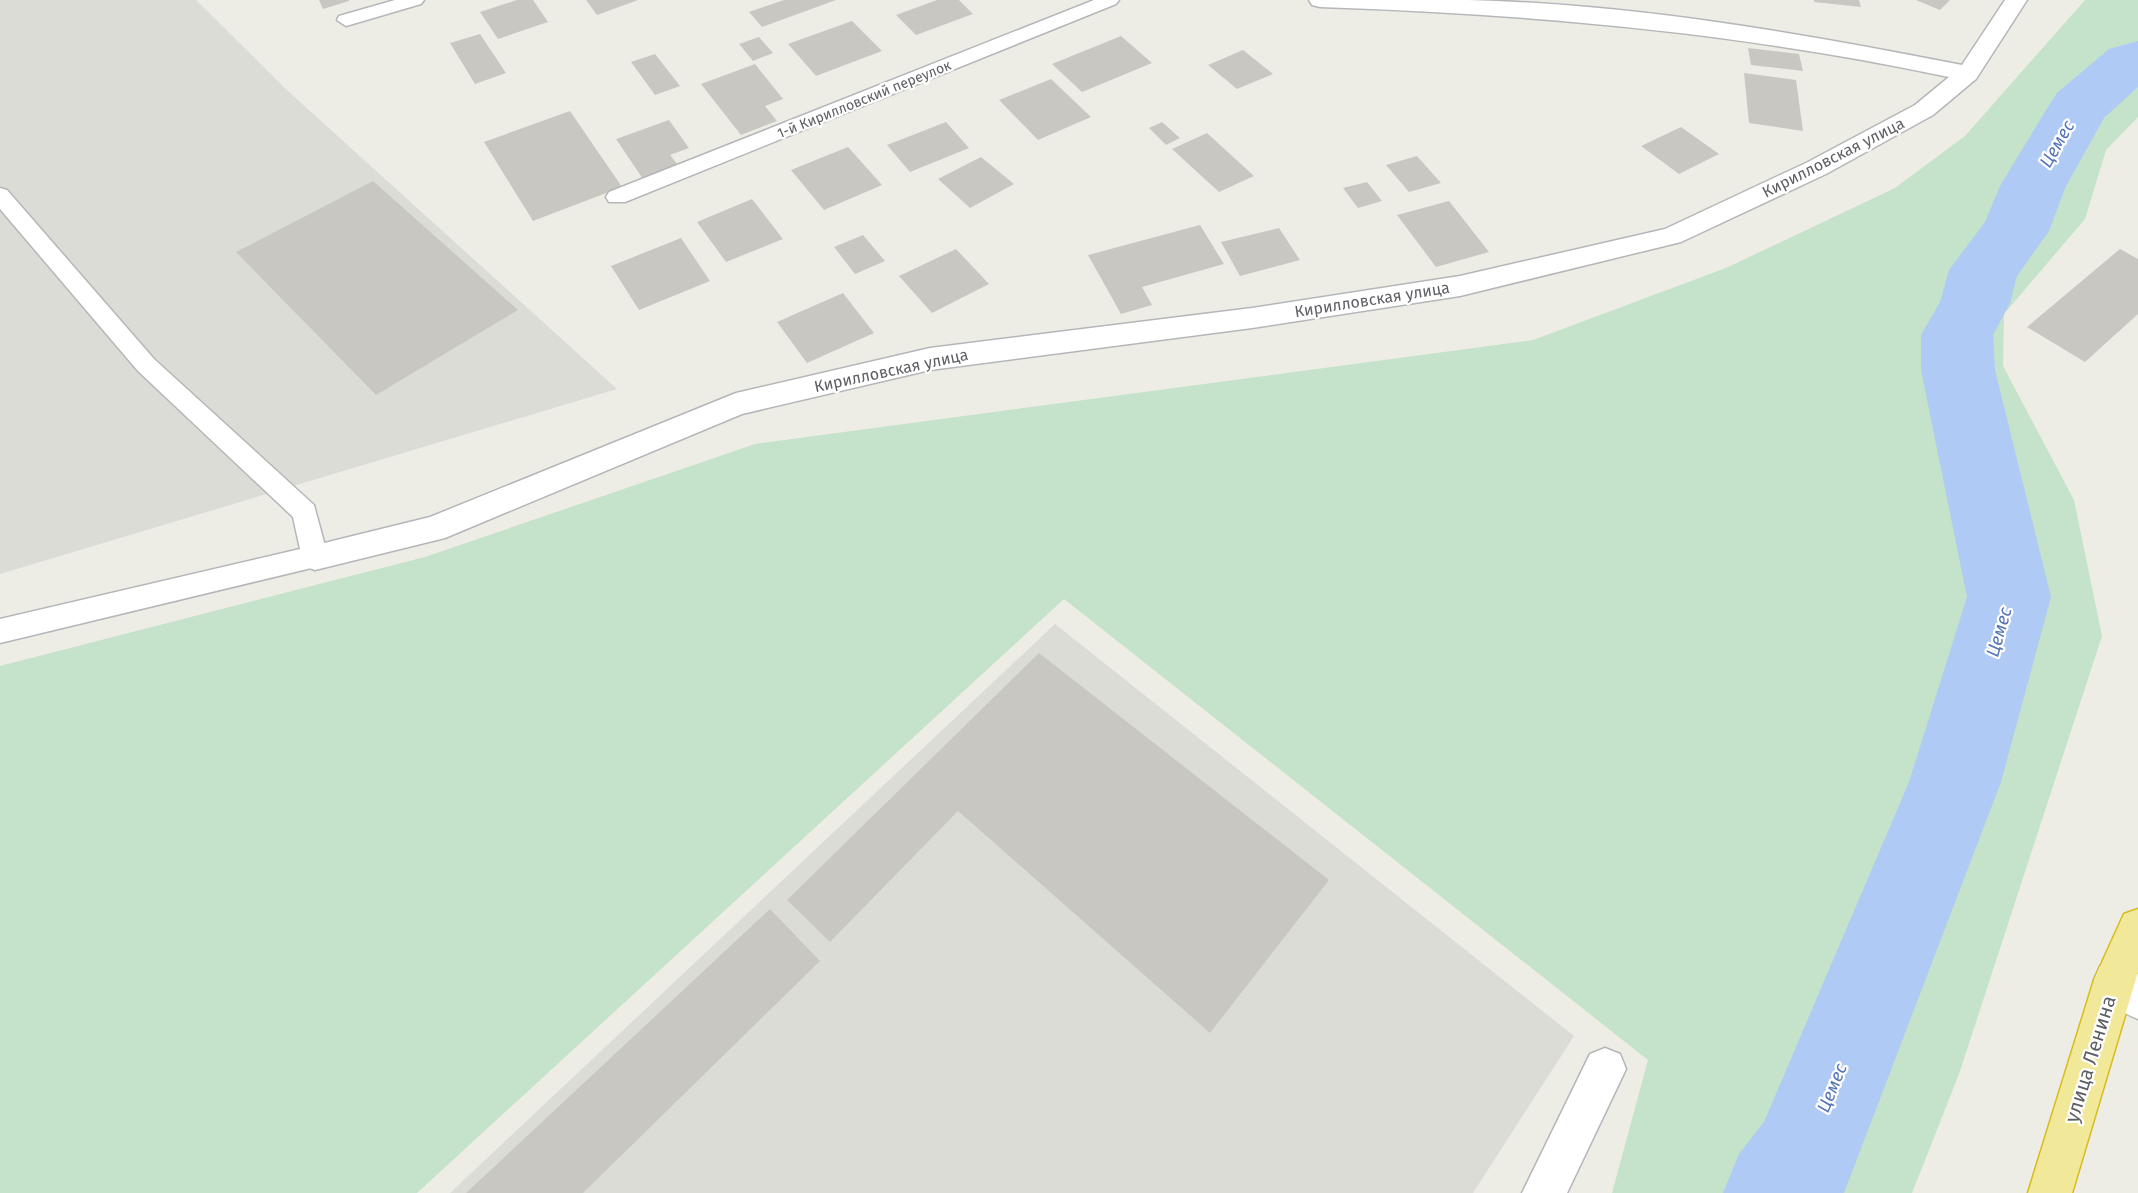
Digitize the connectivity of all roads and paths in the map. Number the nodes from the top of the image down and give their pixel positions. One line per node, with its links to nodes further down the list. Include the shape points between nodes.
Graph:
1 (416, 0): 5 (lane)
2 (1110, 0): 8 (lane, 1-й Кирилловский переулок)
3 (1320, 0): 6 (street, via 1507,7 1651,22 1836,47)
4 (2016, 0): 6 (street, Кирилловская улица)
5 (346, 20)
6 (1968, 74): 9 (street, Кирилловская улица, via 1914,115 1817,168 1672,236 1460,286 1252,318 930,358 736,404 434,529)
7 (0, 195): 9 (lane, via 146,365 305,512)
8 (617, 197)
9 (315, 556): 10 (lane)
10 (0, 631)
11 (2138, 928): 12 (highway, улица Ленина)
12 (2126, 989): 15 (highway, улица Ленина)
13 (1605, 1069): 14 (street)
14 (1544, 1193)
15 (2050, 1193)

